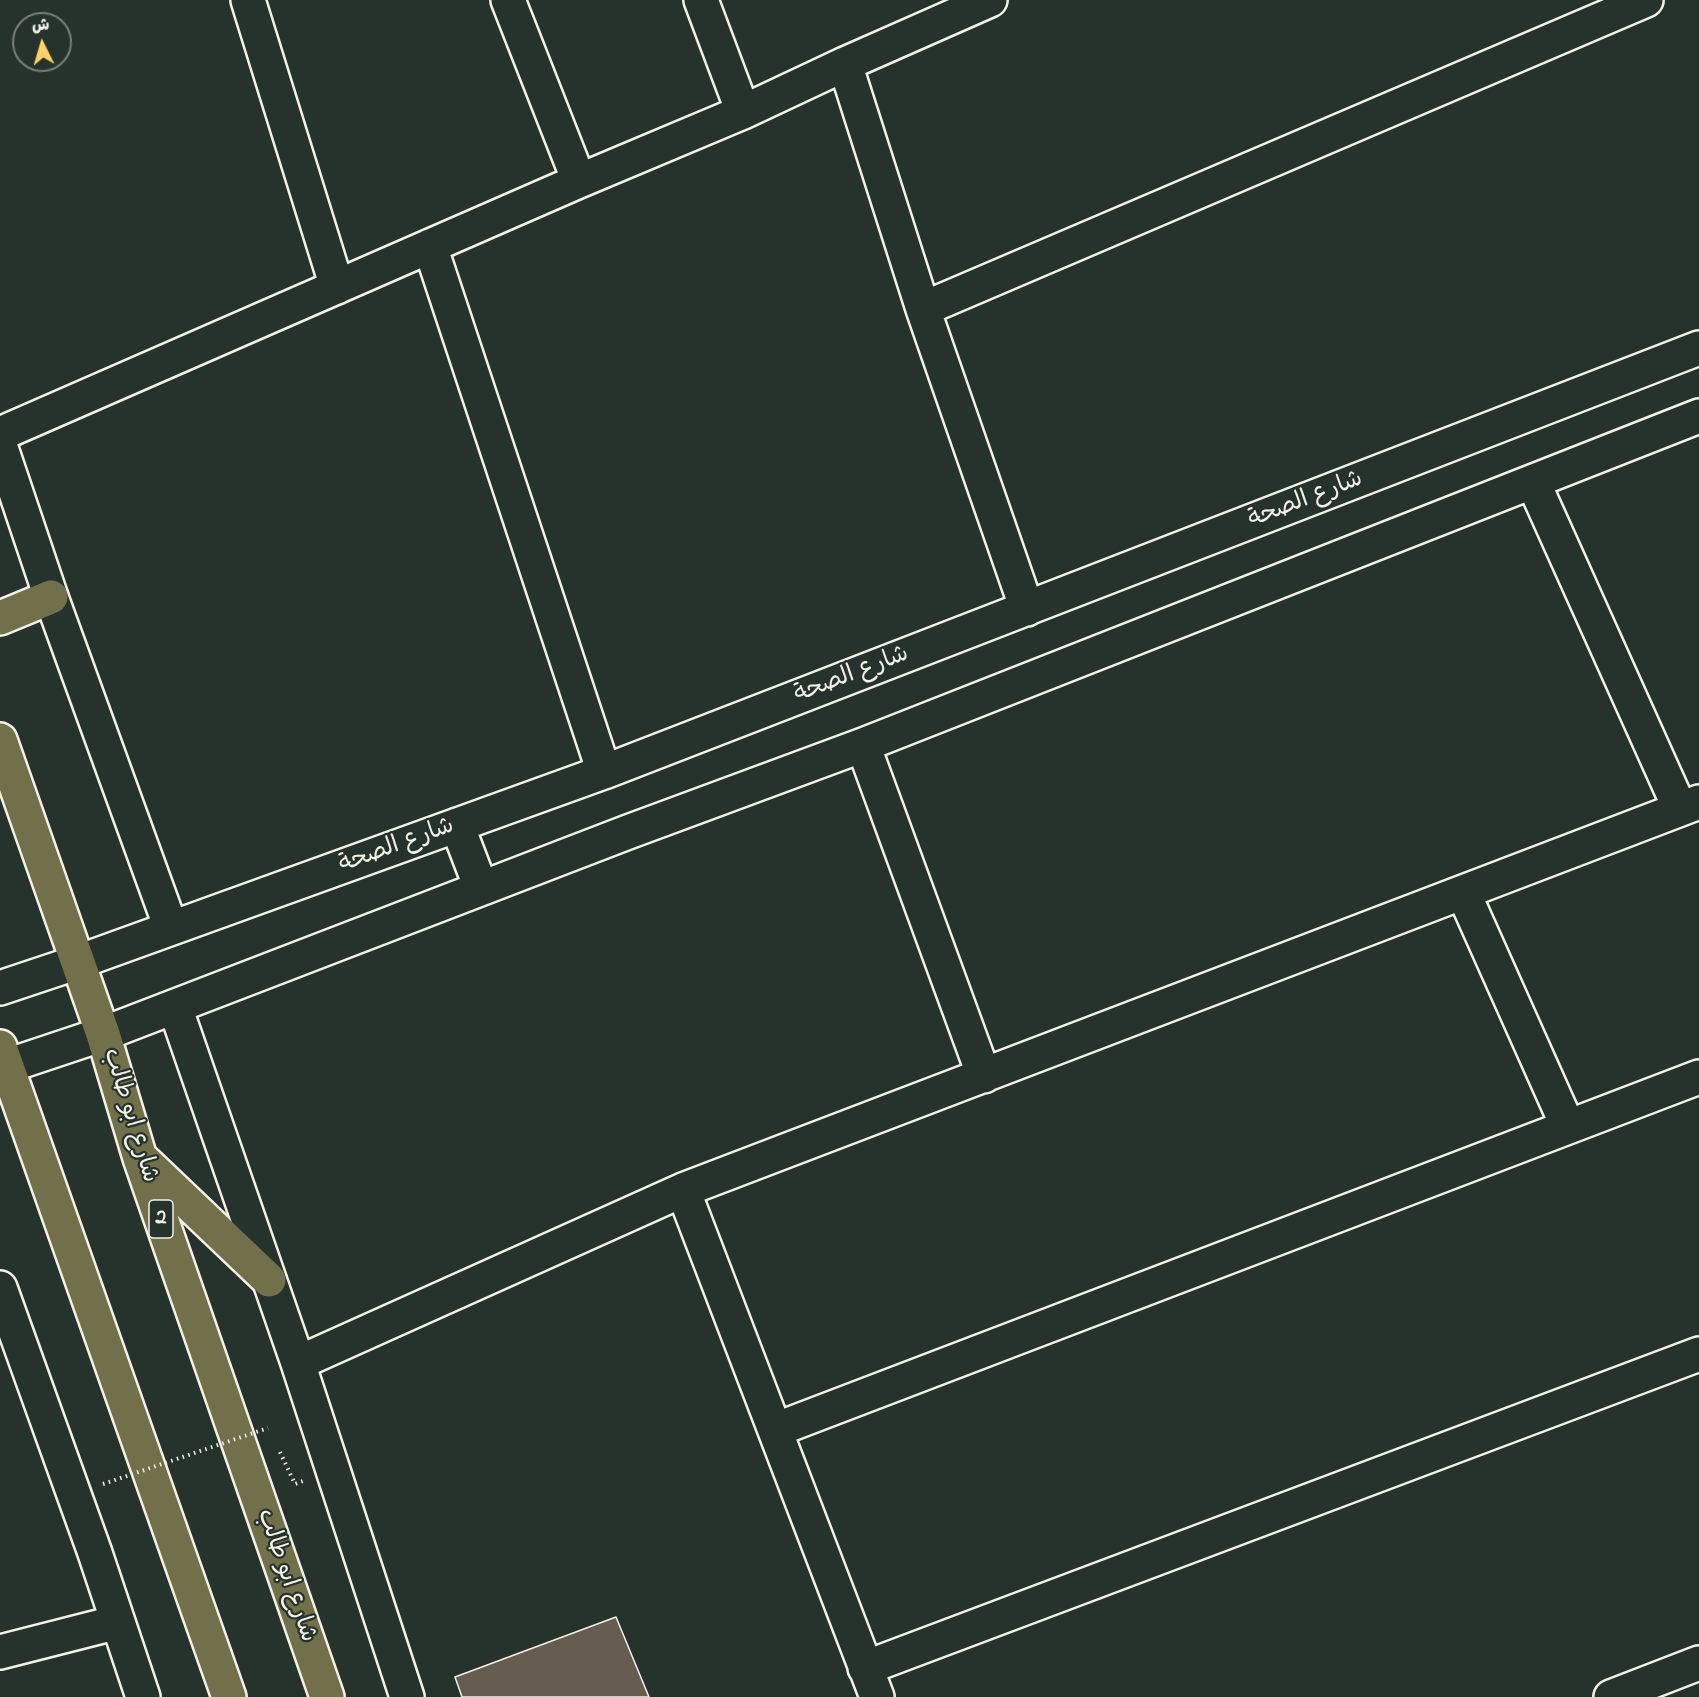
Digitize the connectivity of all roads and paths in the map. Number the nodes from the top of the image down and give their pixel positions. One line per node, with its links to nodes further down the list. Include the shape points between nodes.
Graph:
1 (248, 0): 10 (street)
2 (508, 0): 8 (street)
3 (701, 0): 7 (street)
4 (990, 0): 6 (street)
5 (1646, 0): 11 (street)
6 (845, 64): 7 (street); 11 (street)
7 (743, 112): 8 (street)
8 (579, 181): 9 (street)
9 (430, 246): 10 (street); 22 (street)
10 (337, 286): 14 (street)
11 (923, 309): 18 (street)
12 (1699, 348): 18 (street, شارع الصحة)
13 (1699, 416): 16 (street)
14 (0, 434)
15 (0, 446): 17 (street)
16 (1533, 482): 21 (street); 23 (street)
17 (51, 597): 19 (highway); 27 (street)
18 (1027, 609): 22 (street, شارع الصحة)
19 (0, 618)
20 (0, 740): 28 (highway, شارع ابو طالب / 2)
21 (863, 745): 25 (street); 33 (street)
22 (604, 772): 24 (street, شارع الصحة)
23 (1689, 805): 26 (street)
24 (457, 825): 25 (street); 27 (street, شارع الصحة)
25 (481, 888): 30 (street)
26 (1463, 892): 33 (street); 35 (street)
27 (171, 928): 28 (street, شارع الصحة)
28 (78, 962): 29 (street, شارع الصحة); 31 (highway, شارع ابو طالب / 2)
29 (0, 988)
30 (175, 1007): 31 (street); 38 (street)
31 (103, 1034): 32 (street); 36 (highway, شارع ابو طالب / 2)
32 (4, 1057): 52 (highway)
33 (984, 1076): 37 (street)
34 (1699, 1077): 35 (street)
35 (1568, 1127): 42 (street)
36 (140, 1158): 38 (highway); 53 (highway, شارع ابو طالب / 2)
37 (683, 1190): 41 (street); 42 (street)
38 (269, 1280): 41 (street)
39 (0, 1288): 47 (street)
40 (1699, 1354): 50 (street)
41 (298, 1363): 54 (street)
42 (775, 1430): 50 (street)
43 (273, 1437): 45 (path, bridge, via 268,1428)
44 (277, 1446): 46 (path)
45 (103, 1484)
46 (295, 1484)
47 (118, 1622): 48 (street); 51 (street)
48 (0, 1652)
49 (1699, 1663): 55 (street)
50 (871, 1682)
51 (143, 1697)
52 (229, 1697)
53 (327, 1697)
54 (407, 1697)
55 (1611, 1697)

